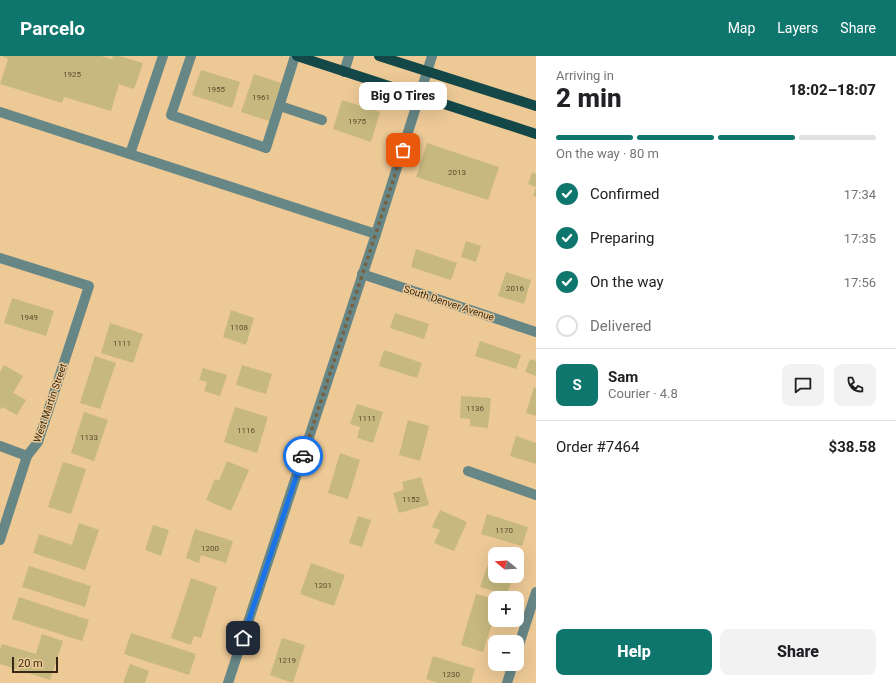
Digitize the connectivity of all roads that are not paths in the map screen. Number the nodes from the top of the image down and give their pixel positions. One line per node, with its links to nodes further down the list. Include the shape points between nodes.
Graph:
1 (163, 56): 15 (street)
2 (191, 56): 10 (street, via 171,115 266,148)
3 (296, 56): 8 (main road); 10 (street)
4 (349, 56): 8 (street)
5 (379, 56): 7 (main road)
6 (432, 56): 7 (street)
7 (428, 71): 9 (street); 11 (main road)
8 (344, 72): 9 (main road)
9 (420, 97): 14 (main road); 16 (street)
10 (280, 106): 13 (street)
11 (536, 106)
12 (0, 112): 15 (street)
13 (322, 120)
14 (536, 134)
15 (130, 154): 16 (street)
16 (376, 234): 18 (street)
17 (0, 258): 21 (street, West Martin Street, via 89,286 38,442)
18 (362, 274): 19 (street, South Denver Avenue); 28 (street)
19 (536, 332)
20 (0, 446): 21 (street)
21 (27, 456): 24 (street, West Martin Street)
22 (468, 471): 23 (street)
23 (536, 495)
24 (0, 540)
25 (536, 592): 26 (street)
26 (522, 635)
27 (511, 671): 29 (street)
28 (228, 683)
29 (507, 683)

